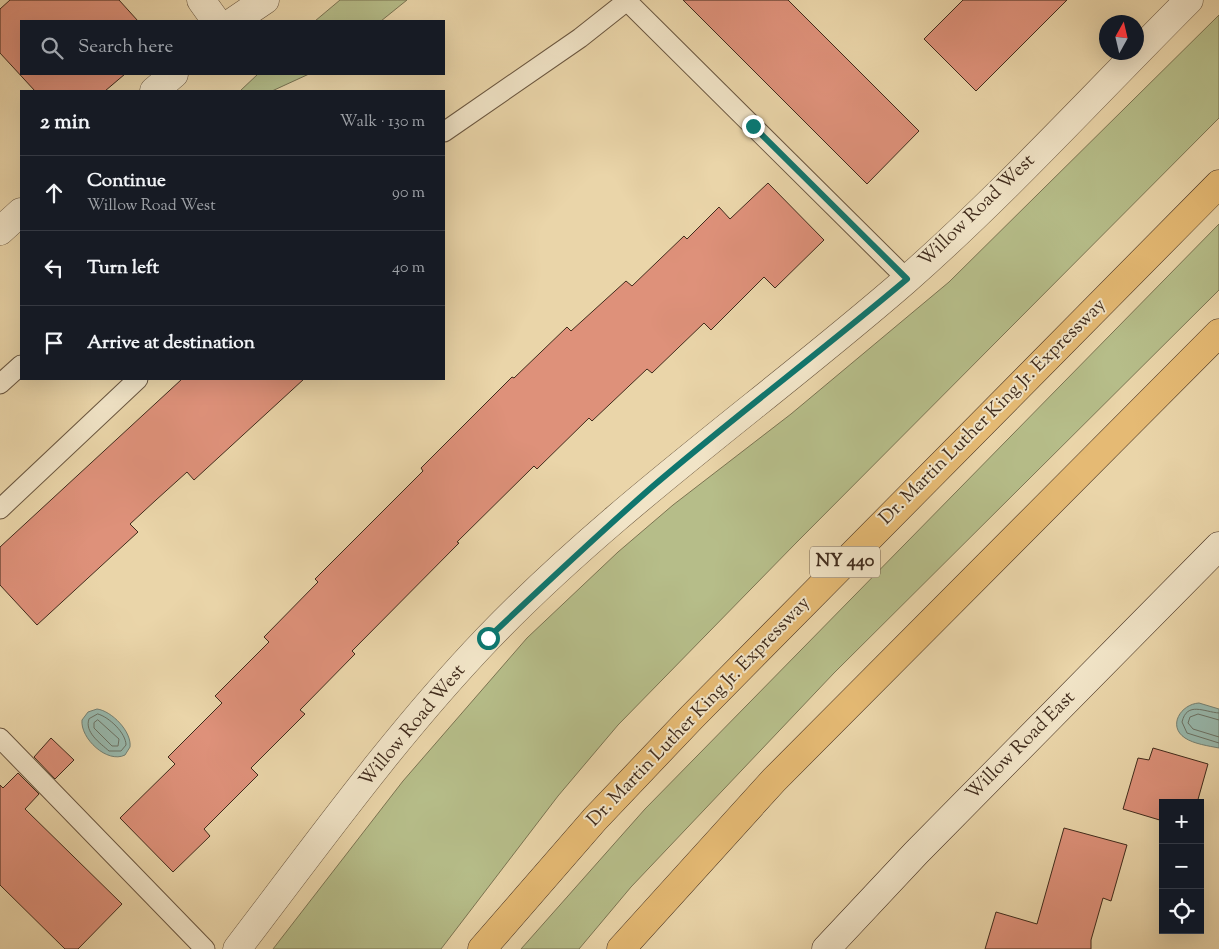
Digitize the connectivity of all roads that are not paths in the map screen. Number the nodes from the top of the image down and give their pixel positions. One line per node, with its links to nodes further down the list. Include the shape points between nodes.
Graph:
1 (201, 0): 5 (street)
2 (265, 0): 6 (street)
3 (1189, 0): 13 (street, Willow Road West, via 998,193)
4 (628, 1): 9 (lane); 13 (lane)
5 (215, 20)
6 (235, 20)
7 (173, 75): 8 (street)
8 (155, 90)
9 (445, 131)
10 (1219, 184): 23 (highway, Dr. Martin Luther King Jr. Expressway / NY 440, via 692,717 595,819)
11 (20, 213): 12 (street)
12 (0, 231)
13 (907, 279): 22 (street, Willow Road West, via 653,486 488,638 351,800)
14 (1219, 333): 24 (highway, via 774,780)
15 (20, 365): 17 (lane)
16 (137, 380): 18 (lane)
17 (0, 384)
18 (0, 509)
19 (1219, 546): 25 (street, Willow Road East, via 916,853)
20 (0, 738): 21 (lane)
21 (205, 949)
22 (238, 949)
23 (482, 949)
24 (622, 949)
25 (826, 949)

